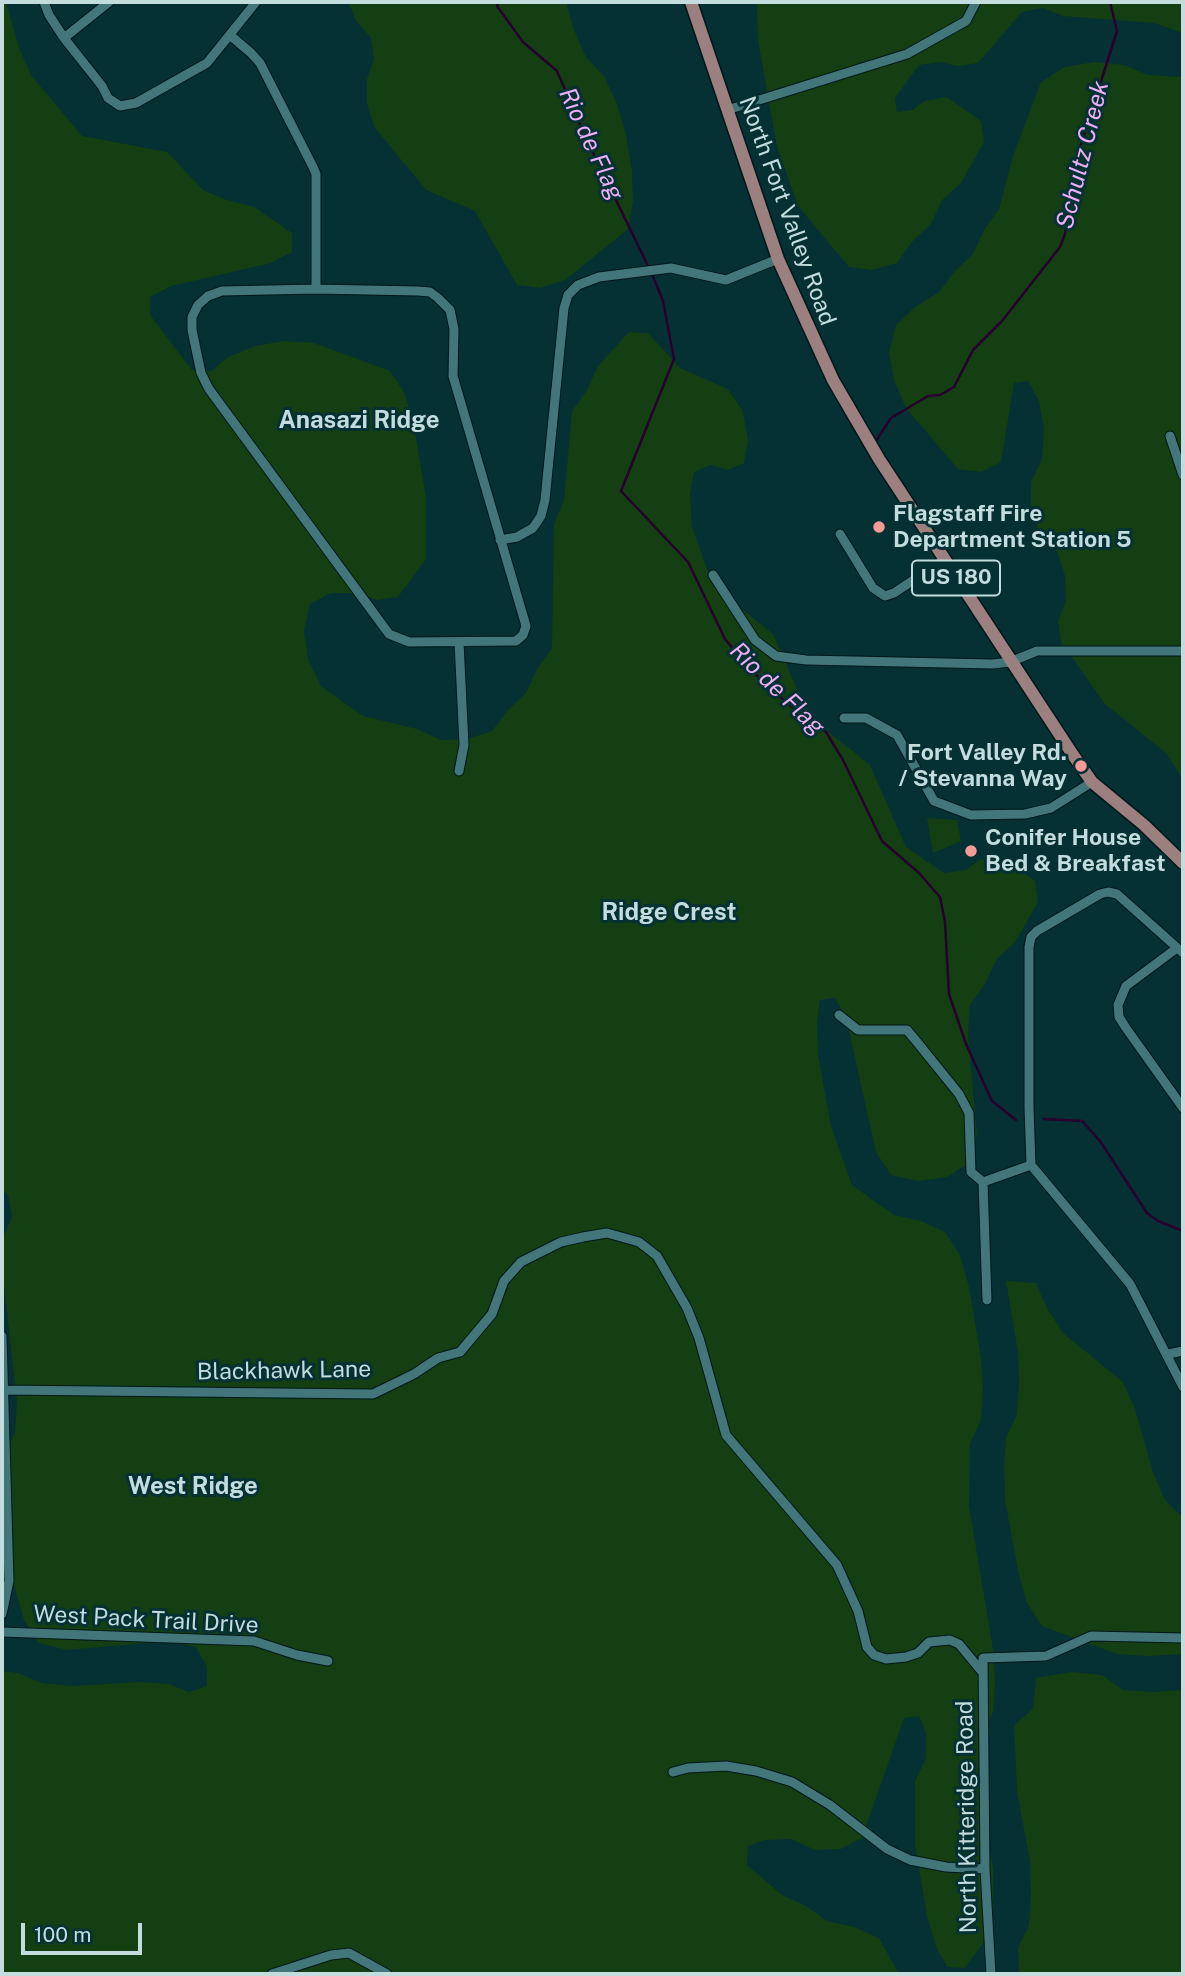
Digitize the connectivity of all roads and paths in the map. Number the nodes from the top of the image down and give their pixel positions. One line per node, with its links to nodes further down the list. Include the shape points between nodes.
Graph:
1 (44, 2): 7 (street)
2 (109, 2): 7 (street)
3 (256, 2): 6 (street)
4 (691, 2): 8 (main road, North Fort Valley Road / US 180)
5 (976, 2): 8 (street, via 966,21 907,54)
6 (231, 36): 7 (street, via 207,63 136,103 120,106 108,98); 10 (street, via 260,63 316,174)
7 (64, 38)
8 (727, 110): 9 (main road, North Fort Valley Road / US 180)
9 (778, 259): 14 (street, via 726,280 671,268 588,279 568,295 541,516 533,528); 15 (main road, North Fort Valley Road / US 180, via 832,380)
10 (316, 289): 14 (street, via 430,292 445,303 453,320 453,376); 17 (street, via 222,291 208,296 192,317 201,373 389,634 409,642)
11 (1170, 436): 12 (street)
12 (1183, 475)
13 (840, 534): 15 (street, via 873,588 886,596)
14 (500, 540): 17 (street, via 526,626 523,635 516,641)
15 (945, 559): 19 (main road, North Fort Valley Road / US 180)
16 (713, 575): 19 (street, via 755,640 776,656)
17 (459, 642): 21 (street, via 464,745)
18 (1183, 651): 19 (street, via 1037,651)
19 (1010, 662): 22 (main road, North Fort Valley Road / US 180)
20 (844, 718): 22 (street, via 866,718 897,735 934,801 971,815 1025,814 1051,807)
21 (459, 771)
22 (1092, 782): 23 (main road, North Fort Valley Road / US 180)
23 (1183, 863)
24 (1180, 950): 26 (street, via 1126,986 1118,1005 1119,1017); 27 (street, via 1117,894 1100,894 1031,937)
25 (839, 1015): 28 (street, via 858,1030 906,1030 917,1042 969,1113 971,1172)
26 (1183, 1108)
27 (1031, 1165): 28 (street); 32 (street, via 1130,1284)
28 (983, 1182): 29 (street)
29 (987, 1300)
30 (2, 1336): 34 (street)
31 (1183, 1351): 32 (street)
32 (1168, 1354): 33 (street)
33 (1183, 1387)
34 (4, 1390): 35 (street, via 9,1581); 39 (street, Blackhawk Lane, via 373,1394 438,1358 460,1352 492,1314 504,1281 521,1262 561,1242 583,1237 607,1233 639,1242 657,1256 687,1308 726,1435 837,1564 858,1611 867,1647 886,1659 918,1653 929,1642 950,1640 959,1644)
35 (2, 1614)
36 (2, 1632): 38 (street, West Pack Trail Drive, via 254,1640)
37 (1183, 1638): 39 (street, North Kitteridge Road, via 1091,1636 1046,1656 983,1658)
38 (328, 1661)
39 (983, 1673): 41 (street, North Kitteridge Road)
40 (674, 1772): 41 (street, via 726,1766 792,1782 887,1849 910,1860)
41 (985, 1869): 44 (street, North Kitteridge Road)
42 (272, 1974): 43 (street, via 348,1953)
43 (387, 1974)
44 (991, 1974)

